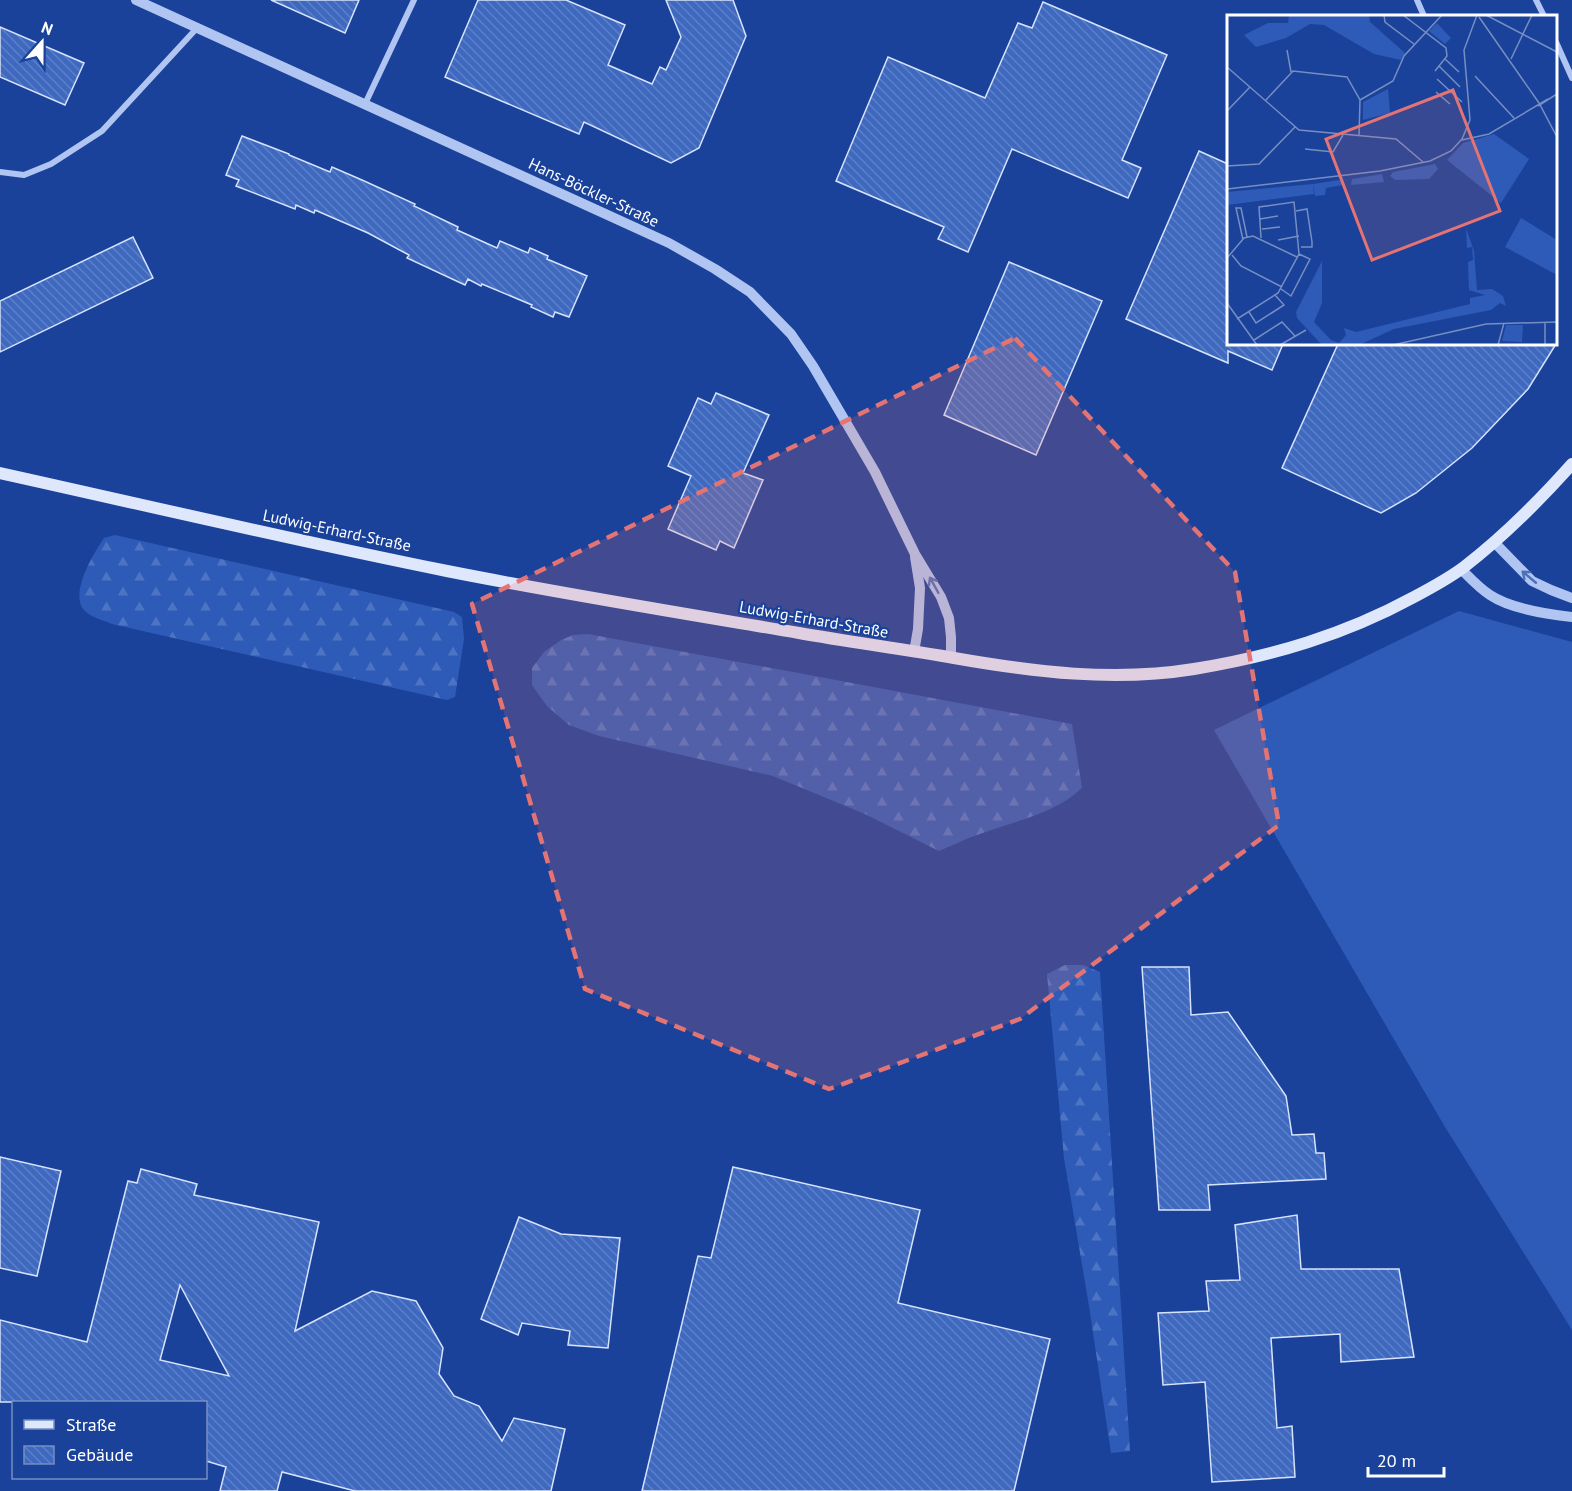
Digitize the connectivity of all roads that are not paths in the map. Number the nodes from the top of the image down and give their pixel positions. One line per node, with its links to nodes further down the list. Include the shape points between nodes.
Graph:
1 (136, 0): 7 (street, Hans-Böckler-Straße)
2 (414, 0): 10 (street)
3 (1417, 0): 5 (street)
4 (1536, 0): 6 (street)
5 (1424, 15)
6 (1544, 15)
7 (197, 28): 10 (street, Hans-Böckler-Straße); 11 (street, via 102,131 51,164 24,175)
8 (1557, 44): 9 (street)
9 (1572, 78)
10 (365, 104): 15 (street, Hans-Böckler-Straße, via 669,243 750,292 791,334 813,366 875,472)
11 (0, 172)
12 (1572, 464): 14 (main road, Ludwig-Erhard-Straße)
13 (0, 473): 19 (main road, Ludwig-Erhard-Straße, via 457,573)
14 (1494, 542): 16 (main road, Ludwig-Erhard-Straße); 17 (street, one-way to 14, via 1532,581)
15 (915, 554): 19 (street, Hans-Böckler-Straße, via 920,588); 20 (street, Hans-Böckler-Straße, one-way to 15, via 946,609)
16 (1461, 569): 18 (street, via 1491,596 1519,607); 20 (main road, Ludwig-Erhard-Straße, via 1341,632 1291,649 1194,669 1094,675)
17 (1572, 598)
18 (1572, 617)
19 (914, 652): 20 (main road, Ludwig-Erhard-Straße)
20 (951, 658)

